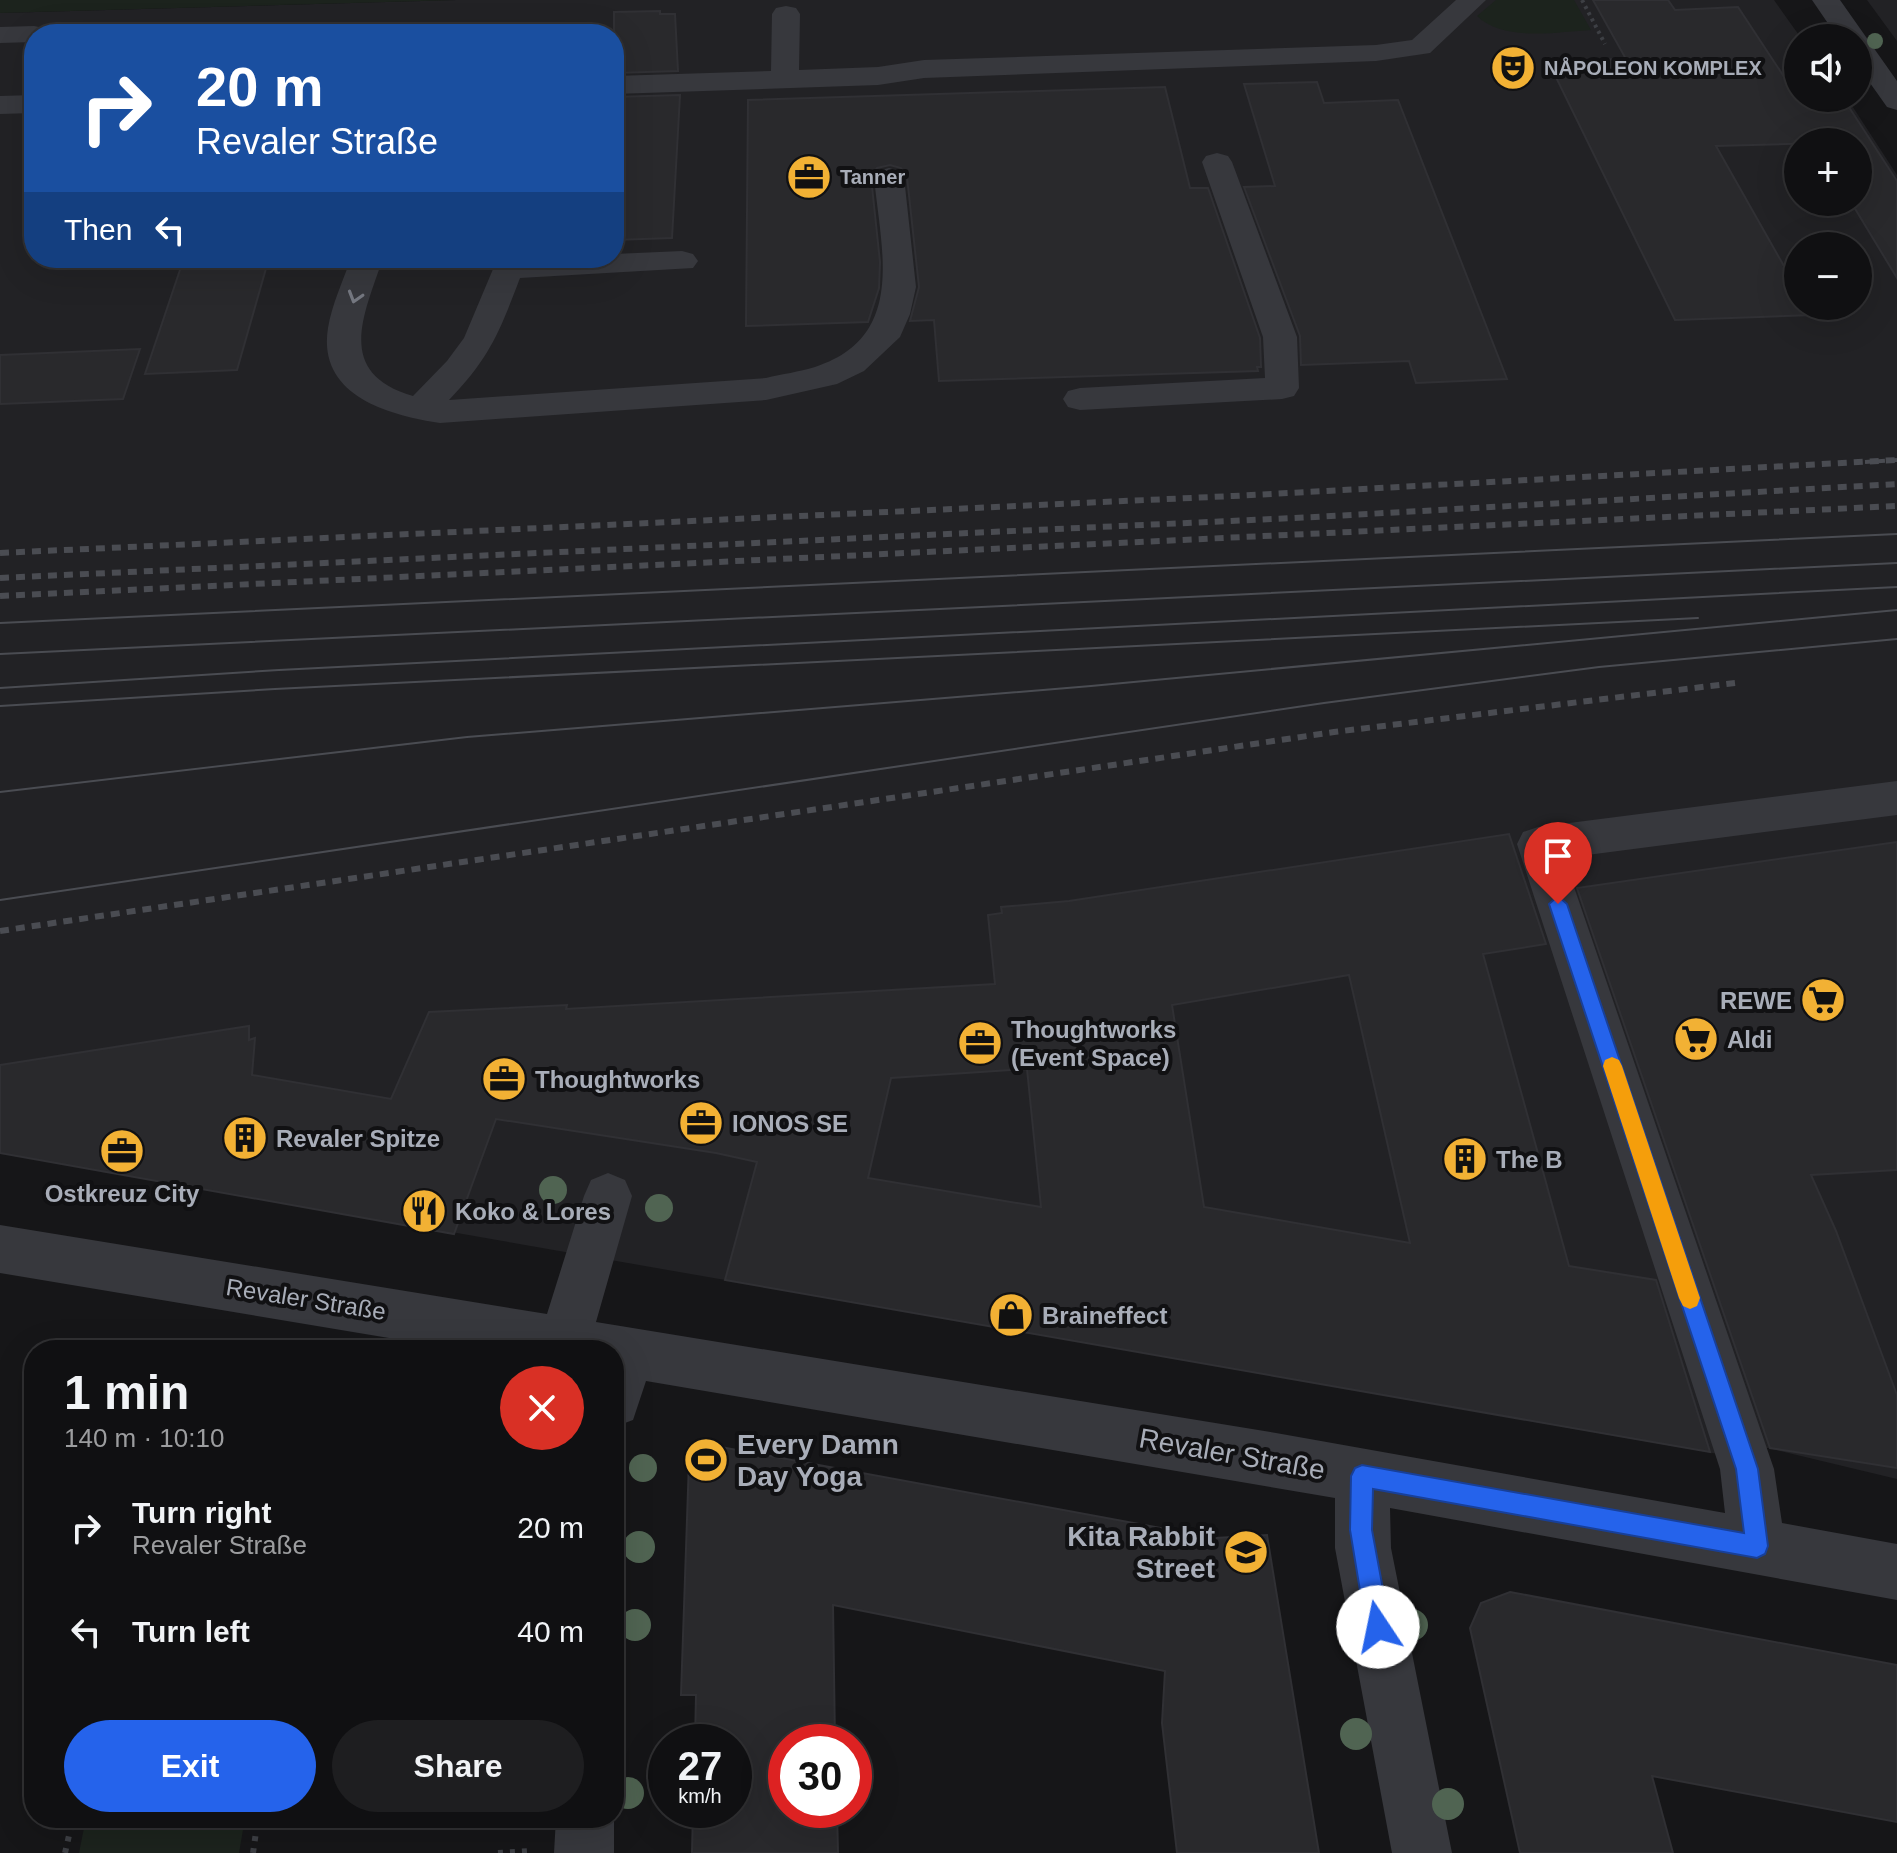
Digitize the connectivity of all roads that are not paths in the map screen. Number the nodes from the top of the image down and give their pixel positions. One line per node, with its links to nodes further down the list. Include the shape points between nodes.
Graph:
1 (1472, 0): 8 (street, via 1420,47 1376,53)
2 (1826, 0): 4 (street)
3 (786, 14): 8 (street)
4 (1842, 24)
5 (24, 34): 6 (street)
6 (0, 35)
7 (1872, 66): 10 (street)
8 (785, 79): 9 (street)
9 (624, 85)
10 (1897, 101)
11 (24, 104): 12 (street)
12 (0, 105)
13 (1217, 162): 19 (street, via 1280,337 1282,388)
14 (889, 177): 20 (street, via 900,287 894,314 883,337 839,370 766,389 717,394 440,412)
15 (682, 261): 16 (street)
16 (624, 264)
17 (364, 268): 20 (street, one-way to 20, via 343,335 347,366 360,385 401,406)
18 (529, 268): 20 (street, via 507,269 480,340)
19 (1080, 399)
20 (420, 409)
21 (1897, 798): 28 (street, via 1538,844 1747,1469)
22 (608, 1196): 25 (street)
23 (0, 1249): 24 (street, Revaler Straße)
24 (552, 1340)
25 (565, 1340)
26 (624, 1364): 27 (street, Revaler Straße)
27 (1362, 1476): 28 (street, Revaler Straße); 32 (street, via 1363,1548)
28 (1757, 1546): 29 (street, Revaler Straße)
29 (1897, 1572)
30 (585, 1828): 31 (street)
31 (584, 1853)
32 (1422, 1853)

